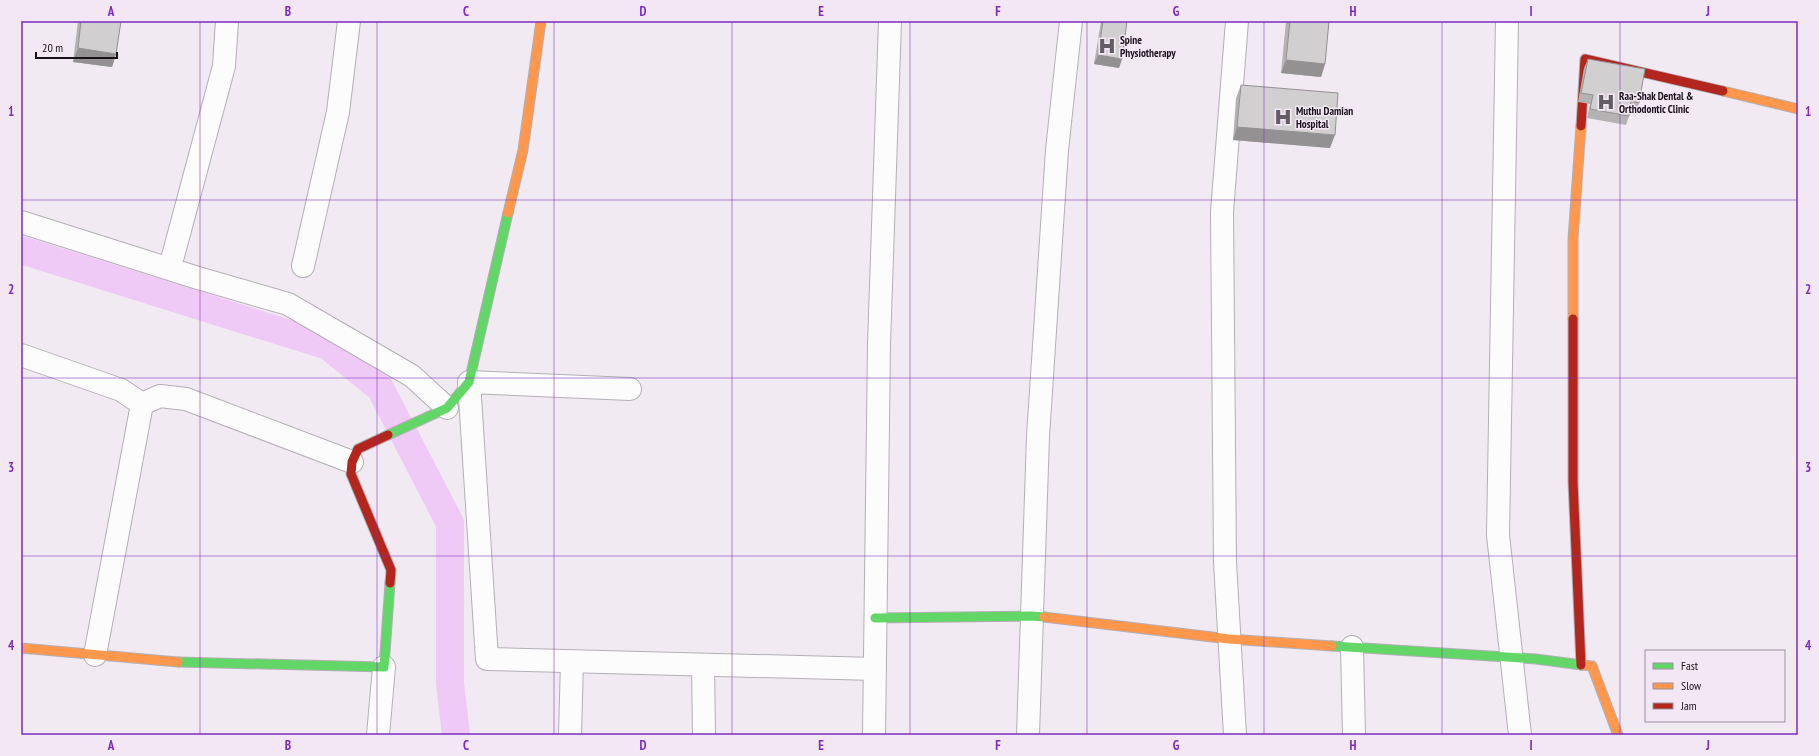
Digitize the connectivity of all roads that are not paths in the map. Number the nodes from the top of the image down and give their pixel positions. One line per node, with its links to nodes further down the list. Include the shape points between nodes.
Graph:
1 (227, 21): 10 (street, via 224,66)
2 (349, 21): 11 (street, via 338,112)
3 (541, 21): 13 (street, via 524,150)
4 (890, 21): 19 (street, via 879,344)
5 (1071, 21): 18 (street, via 1057,150 1040,412)
6 (1237, 21): 20 (street, via 1222,212 1225,562)
7 (1507, 21): 24 (street, via 1498,535)
8 (1798, 109): 27 (street, via 1585,59 1573,239 1573,482)
9 (21, 222): 16 (street, via 288,304 412,376)
10 (173, 256)
11 (303, 266)
12 (21, 355): 15 (street, via 121,390)
13 (469, 382): 14 (street); 16 (street); 25 (street, via 487,659)
14 (630, 389)
15 (142, 404): 17 (street, via 160,396 186,399); 23 (street)
16 (446, 408): 17 (street)
17 (355, 456): 28 (street, via 351,474 391,570)
18 (1032, 616): 19 (street); 20 (street); 34 (street)
19 (875, 618): 29 (street)
20 (1229, 639): 21 (street); 35 (street)
21 (1352, 647): 24 (street); 36 (street)
22 (21, 648): 23 (street)
23 (95, 655): 28 (street, via 160,662)
24 (1510, 657): 27 (street); 37 (street)
25 (572, 662): 26 (street); 31 (street)
26 (703, 665): 29 (street); 32 (street)
27 (1581, 665): 38 (street, via 1592,666)
28 (384, 667): 30 (street)
29 (875, 669): 33 (street)
30 (378, 735)
31 (570, 735)
32 (704, 735)
33 (874, 735)
34 (1028, 735)
35 (1235, 735)
36 (1354, 735)
37 (1520, 735)
38 (1618, 735)

